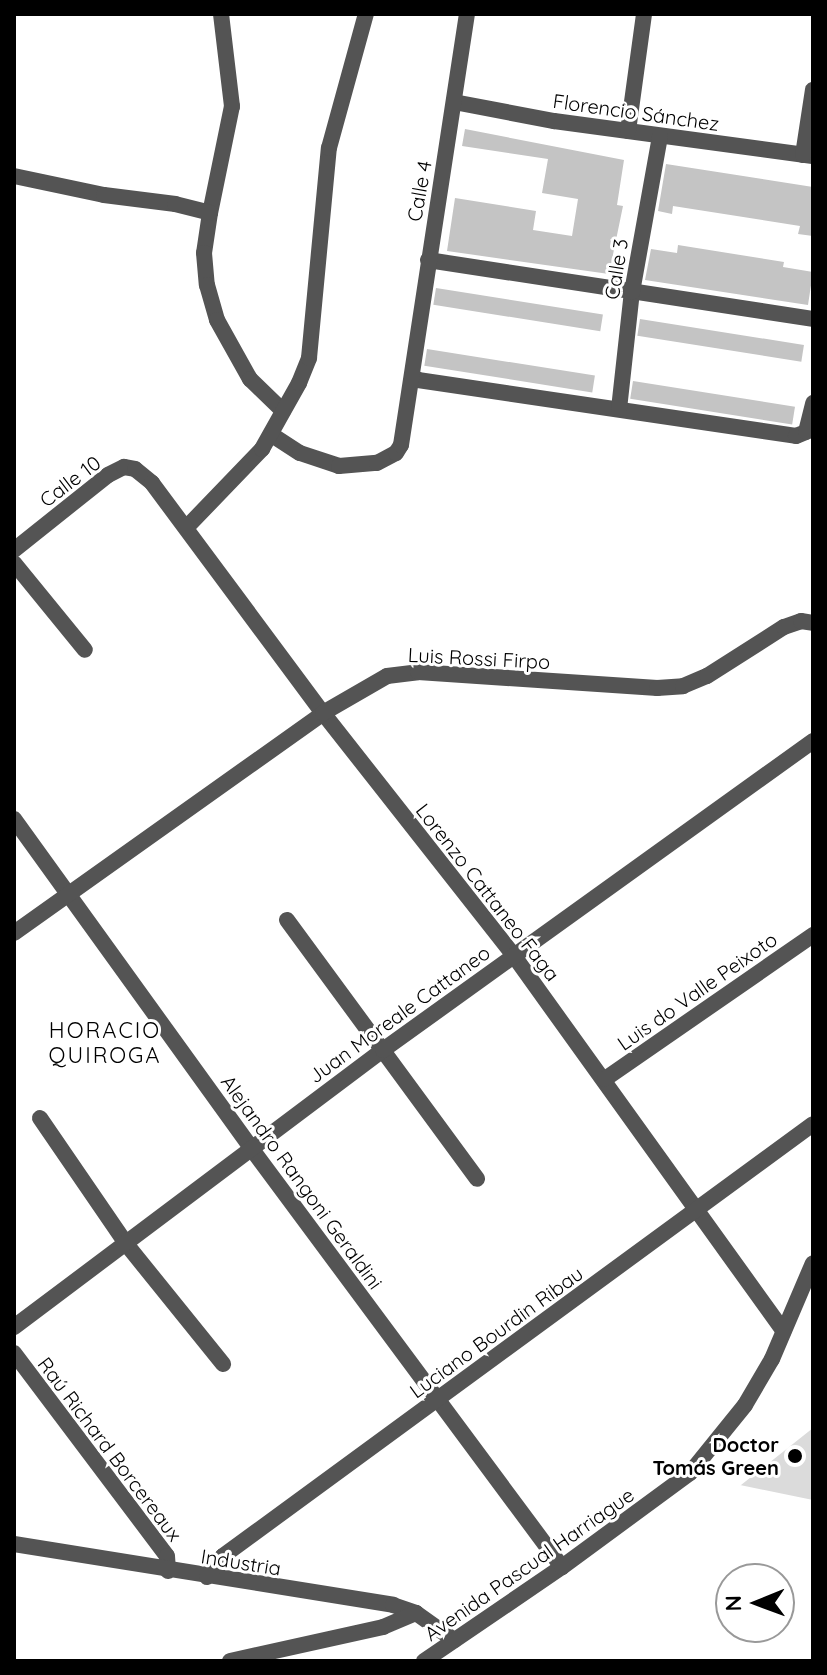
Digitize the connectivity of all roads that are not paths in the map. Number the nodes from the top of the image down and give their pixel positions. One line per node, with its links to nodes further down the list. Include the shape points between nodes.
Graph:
1 (221, 14): 11 (street, via 232,106)
2 (366, 14): 18 (street, via 329,148 309,358)
3 (644, 14): 7 (street)
4 (462, 15): 6 (street, Calle 4)
5 (813, 90): 9 (street)
6 (454, 102): 7 (street, Florencio Sánchez); 12 (street, Calle 4)
7 (628, 131): 8 (street, Florencio Sánchez)
8 (660, 136): 9 (street, Florencio Sánchez); 13 (street, Calle 3)
9 (808, 156)
10 (14, 176): 11 (street)
11 (210, 213): 18 (street, via 204,253 217,320 250,379)
12 (428, 260): 13 (street); 15 (street, Calle 4)
13 (632, 292): 14 (street); 17 (street, Calle 3)
14 (813, 319)
15 (412, 376): 17 (street); 19 (street, Calle 4, via 401,445 388,459 339,466 300,453)
16 (813, 403): 17 (street, via 806,432 796,436)
17 (619, 409)
18 (283, 411): 19 (street)
19 (272, 435): 21 (street)
20 (152, 483): 21 (street, Lorenzo Cattaneo Faga); 22 (street, Calle 10, via 124,467)
21 (186, 528): 26 (street, Lorenzo Cattaneo Faga)
22 (14, 550)
23 (14, 563): 25 (street)
24 (813, 623): 26 (street, Luis Rossi Firpo, via 784,627 683,686 418,672 387,676)
25 (85, 650)
26 (323, 713): 29 (street, Luis Rossi Firpo); 33 (street, Lorenzo Cattaneo Faga)
27 (813, 741): 33 (street, Juan Moreale Cattaneo)
28 (14, 819): 29 (street, Alejandro Rangoni Geraldini)
29 (69, 893): 31 (street, Luis Rossi Firpo); 38 (street, Alejandro Rangoni Geraldini)
30 (287, 920): 34 (street)
31 (14, 933)
32 (813, 935): 35 (street, Luis do Valle Peixoto)
33 (514, 956): 34 (street, Juan Moreale Cattaneo); 35 (street, Lorenzo Cattaneo Faga)
34 (383, 1050): 38 (street, Juan Moreale Cattaneo); 39 (street)
35 (605, 1079): 40 (street, Lorenzo Cattaneo Faga)
36 (40, 1118): 41 (street)
37 (813, 1124): 40 (street, Luciano Bourdin Ribau)
38 (251, 1148): 41 (street, Juan Moreale Cattaneo); 47 (street, Alejandro Rangoni Geraldini)
39 (477, 1179)
40 (698, 1209): 44 (street, Lorenzo Cattaneo Faga); 47 (street, Luciano Bourdin Ribau)
41 (127, 1245): 43 (street, Juan Moreale Cattaneo); 46 (street)
42 (813, 1263): 44 (street, Avenida Pascual Harriague)
43 (14, 1327)
44 (783, 1331): 49 (street, Avenida Pascual Harriague, via 745,1405 690,1473)
45 (14, 1353): 50 (street, Raú Richard Borcereaux, via 167,1556)
46 (223, 1364)
47 (437, 1399): 49 (street, Alejandro Rangoni Geraldini); 51 (street, Luciano Bourdin Ribau, via 223,1556)
48 (14, 1544): 50 (street, Industria)
49 (562, 1567): 53 (street, Avenida Pascual Harriague)
50 (168, 1571): 51 (street, Industria)
51 (207, 1577): 52 (street, Industria)
52 (416, 1613): 53 (street, Industria); 54 (street, via 383,1627)
53 (454, 1640): 55 (street, Avenida Pascual Harriague)
54 (230, 1661)
55 (424, 1661)

